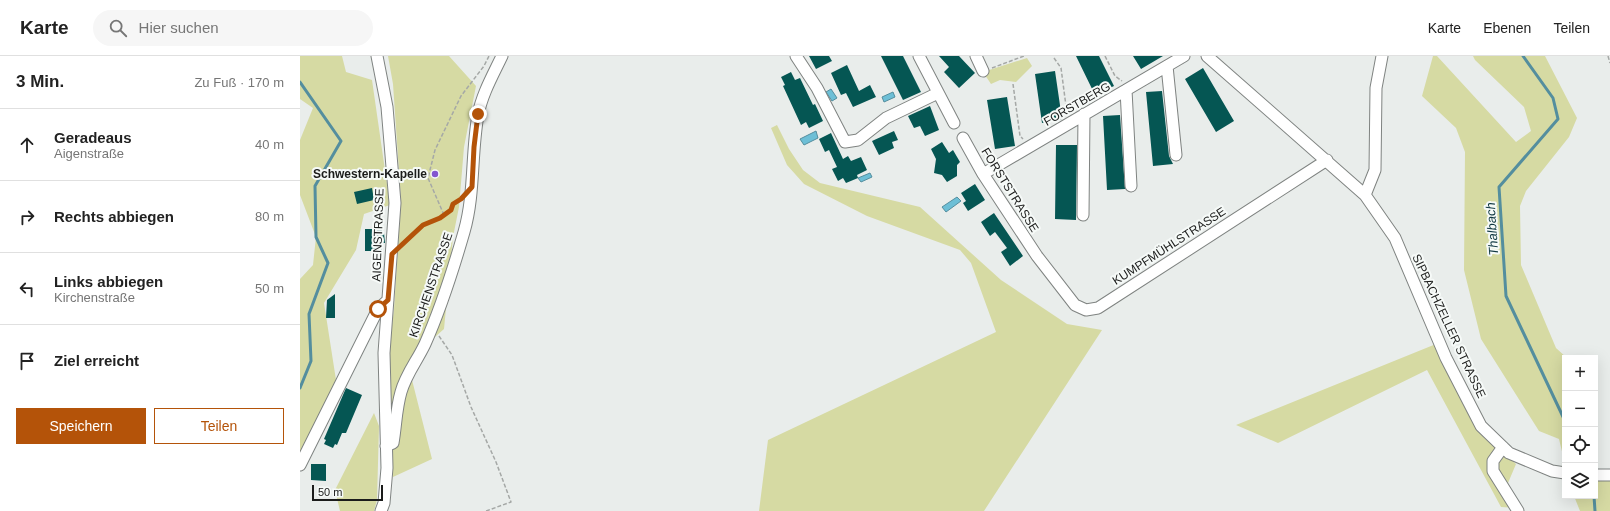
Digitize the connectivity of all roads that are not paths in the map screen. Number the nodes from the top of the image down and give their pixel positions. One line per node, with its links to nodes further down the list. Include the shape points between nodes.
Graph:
1 (377, 56): 23 (street, AIGENSTRASSE, via 388,107 394,196)
2 (502, 56): 24 (street, KIRCHENSTRASSE, via 478,114 472,187 464,231 431,329 405,378 392,443)
3 (796, 56): 12 (street, via 817,88 845,142 858,140 886,118)
4 (919, 56): 12 (street)
5 (976, 56): 10 (street)
6 (1184, 56): 9 (street, FORSTBERG)
7 (1207, 56): 17 (street, SIPBACHZELLER STRASSE)
8 (1382, 56): 20 (street, via 1376,88 1375,170)
9 (1167, 66): 11 (street, FORSTBERG); 16 (street)
10 (983, 71)
11 (1128, 89): 13 (street, FORSTBERG); 19 (street)
12 (938, 93): 14 (street)
13 (1081, 116): 18 (street, FORSTBERG); 21 (street)
14 (954, 123)
15 (963, 138): 18 (street, FORSTSTRASSE)
16 (1176, 155)
17 (1327, 160): 20 (street, SIPBACHZELLER STRASSE); 22 (street, KUMPFMÜHLSTRASSE, via 1098,308 1086,310 1075,305)
18 (983, 174): 22 (street, FORSTSTRASSE)
19 (1131, 186)
20 (1365, 195): 25 (street, SIPBACHZELLER STRASSE, via 1395,238 1446,358 1481,426)
21 (1083, 215)
22 (1037, 256)
23 (388, 300): 24 (street, AIGENSTRASSE, via 384,353); 26 (street, via 378,309)
24 (386, 446): 28 (street, AIGENSTRASSE)
25 (1503, 447): 27 (street, SIPBACHZELLER STRASSE, via 1509,453 1552,471); 29 (street, via 1493,461 1494,471)
26 (300, 466)
27 (1562, 473)
28 (385, 508)
29 (1518, 511)

